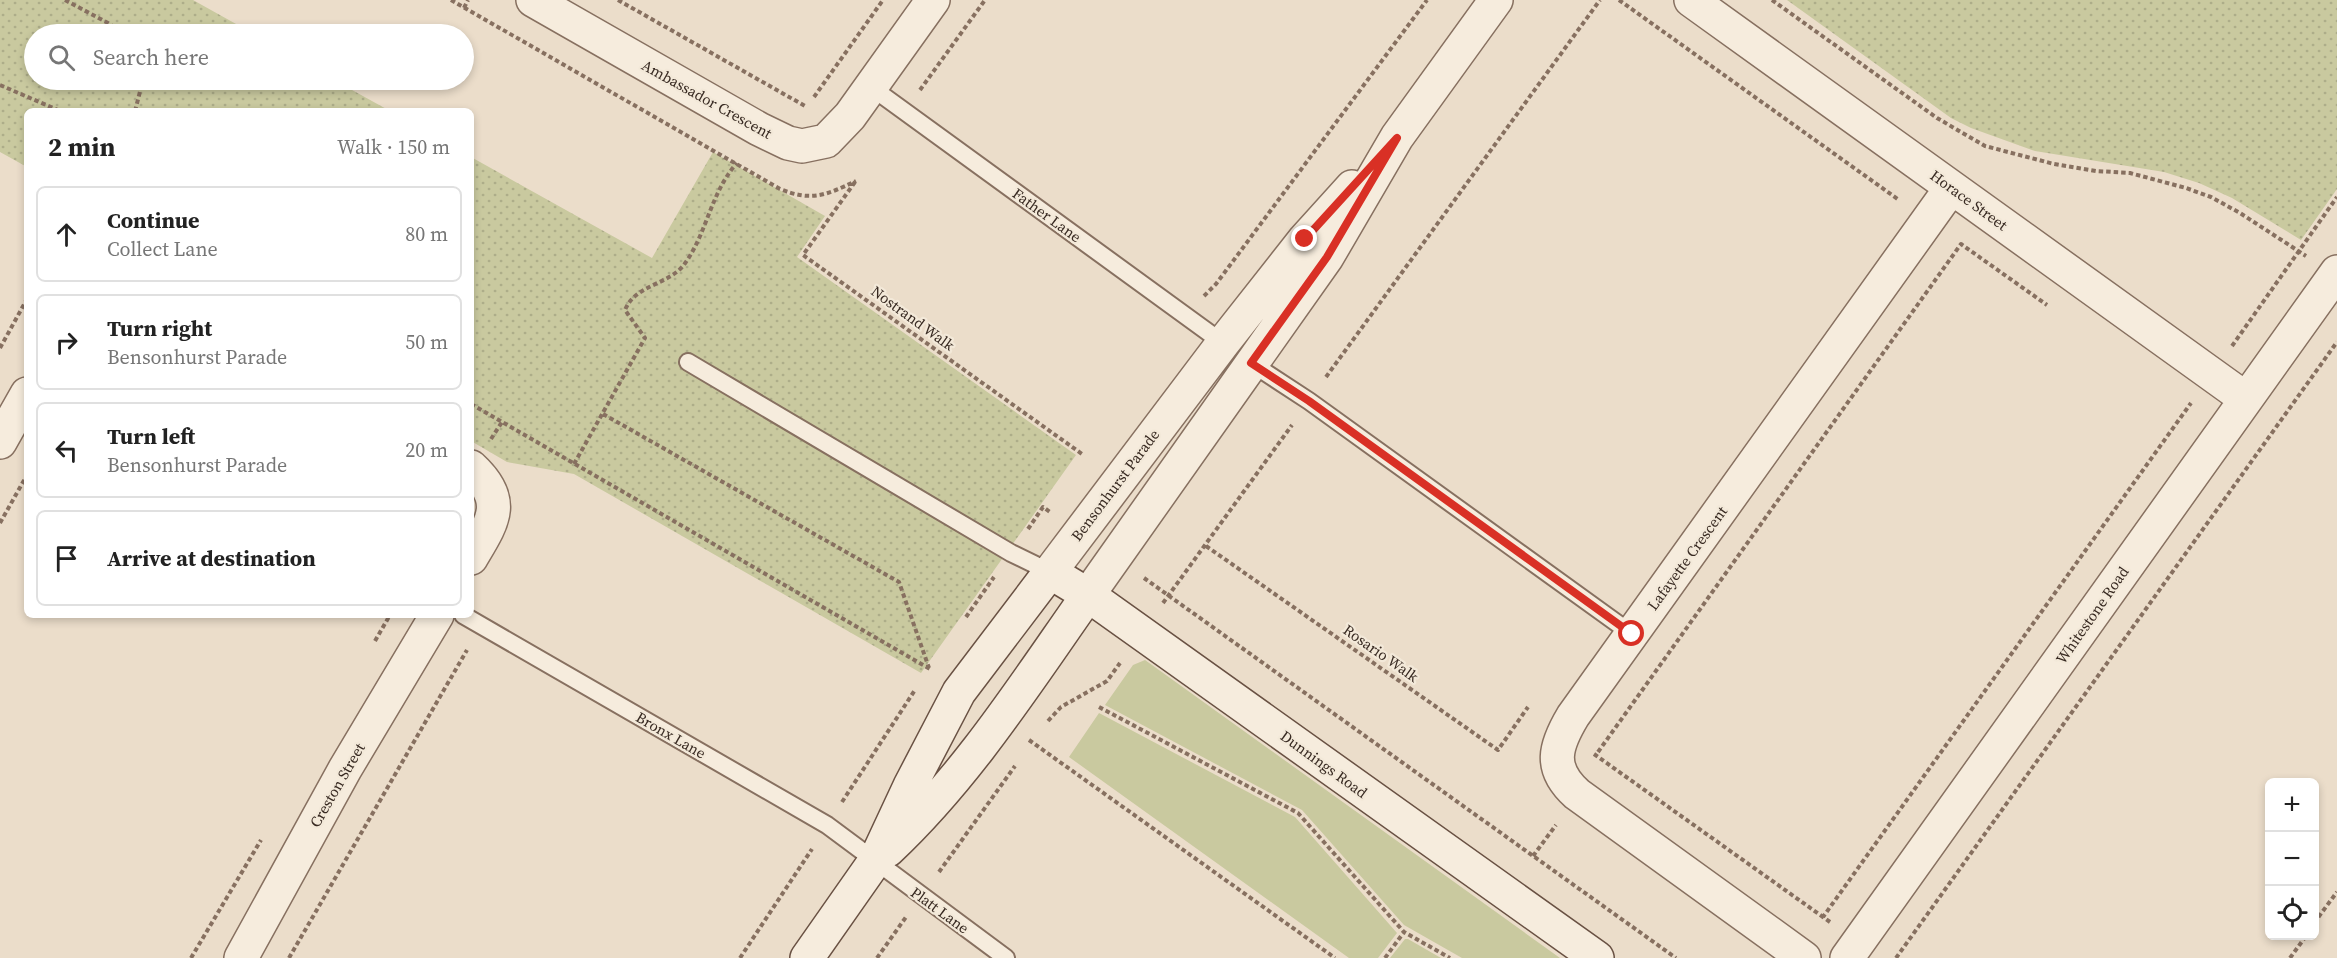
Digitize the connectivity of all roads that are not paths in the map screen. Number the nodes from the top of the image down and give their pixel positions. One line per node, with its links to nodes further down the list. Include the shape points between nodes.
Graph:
1 (533, 0): 5 (street, Ambassador Crescent, via 788,143 802,146 835,135)
2 (933, 0): 5 (street, Ambassador Crescent)
3 (1496, 0): 6 (street, Bensonhurst Parade)
4 (1691, 0): 7 (street, Horace Street)
5 (871, 87): 9 (lane, Father Lane)
6 (1397, 138): 9 (street, Bensonhurst Parade, via 1305,239); 11 (street, Bensonhurst Parade, via 1327,257)
7 (1951, 188): 13 (street, Horace Street); 21 (street, Lafayette Crescent)
8 (2335, 274): 13 (street, Whitestone Road)
9 (1223, 344): 17 (street, Bensonhurst Parade)
10 (688, 362): 17 (lane, via 1011,554)
11 (1251, 363): 18 (street, Bensonhurst Parade); 21 (lane)
12 (24, 399): 14 (street)
13 (2246, 399): 23 (street, Whitestone Road)
14 (1, 438)
15 (474, 470): 16 (street, via 485,481 495,505)
16 (474, 552)
17 (1050, 572): 18 (street, Dunnings Road); 22 (street, Bensonhurst Parade, via 959,692)
18 (1088, 595): 22 (street, Bensonhurst Parade, via 999,723 922,818); 27 (street, Dunnings Road)
19 (435, 618): 24 (street, Creston Street, via 345,769)
20 (468, 618): 22 (lane, Bronx Lane, via 827,825)
21 (1632, 634): 28 (street, Lafayette Crescent, via 1563,732 1558,746 1560,773 1572,790)
22 (875, 861): 25 (street, Bensonhurst Parade); 26 (lane, Platt Lane)
23 (1853, 950)
24 (241, 958)
25 (807, 958)
26 (1006, 958)
27 (1597, 958)
28 (1804, 958)

